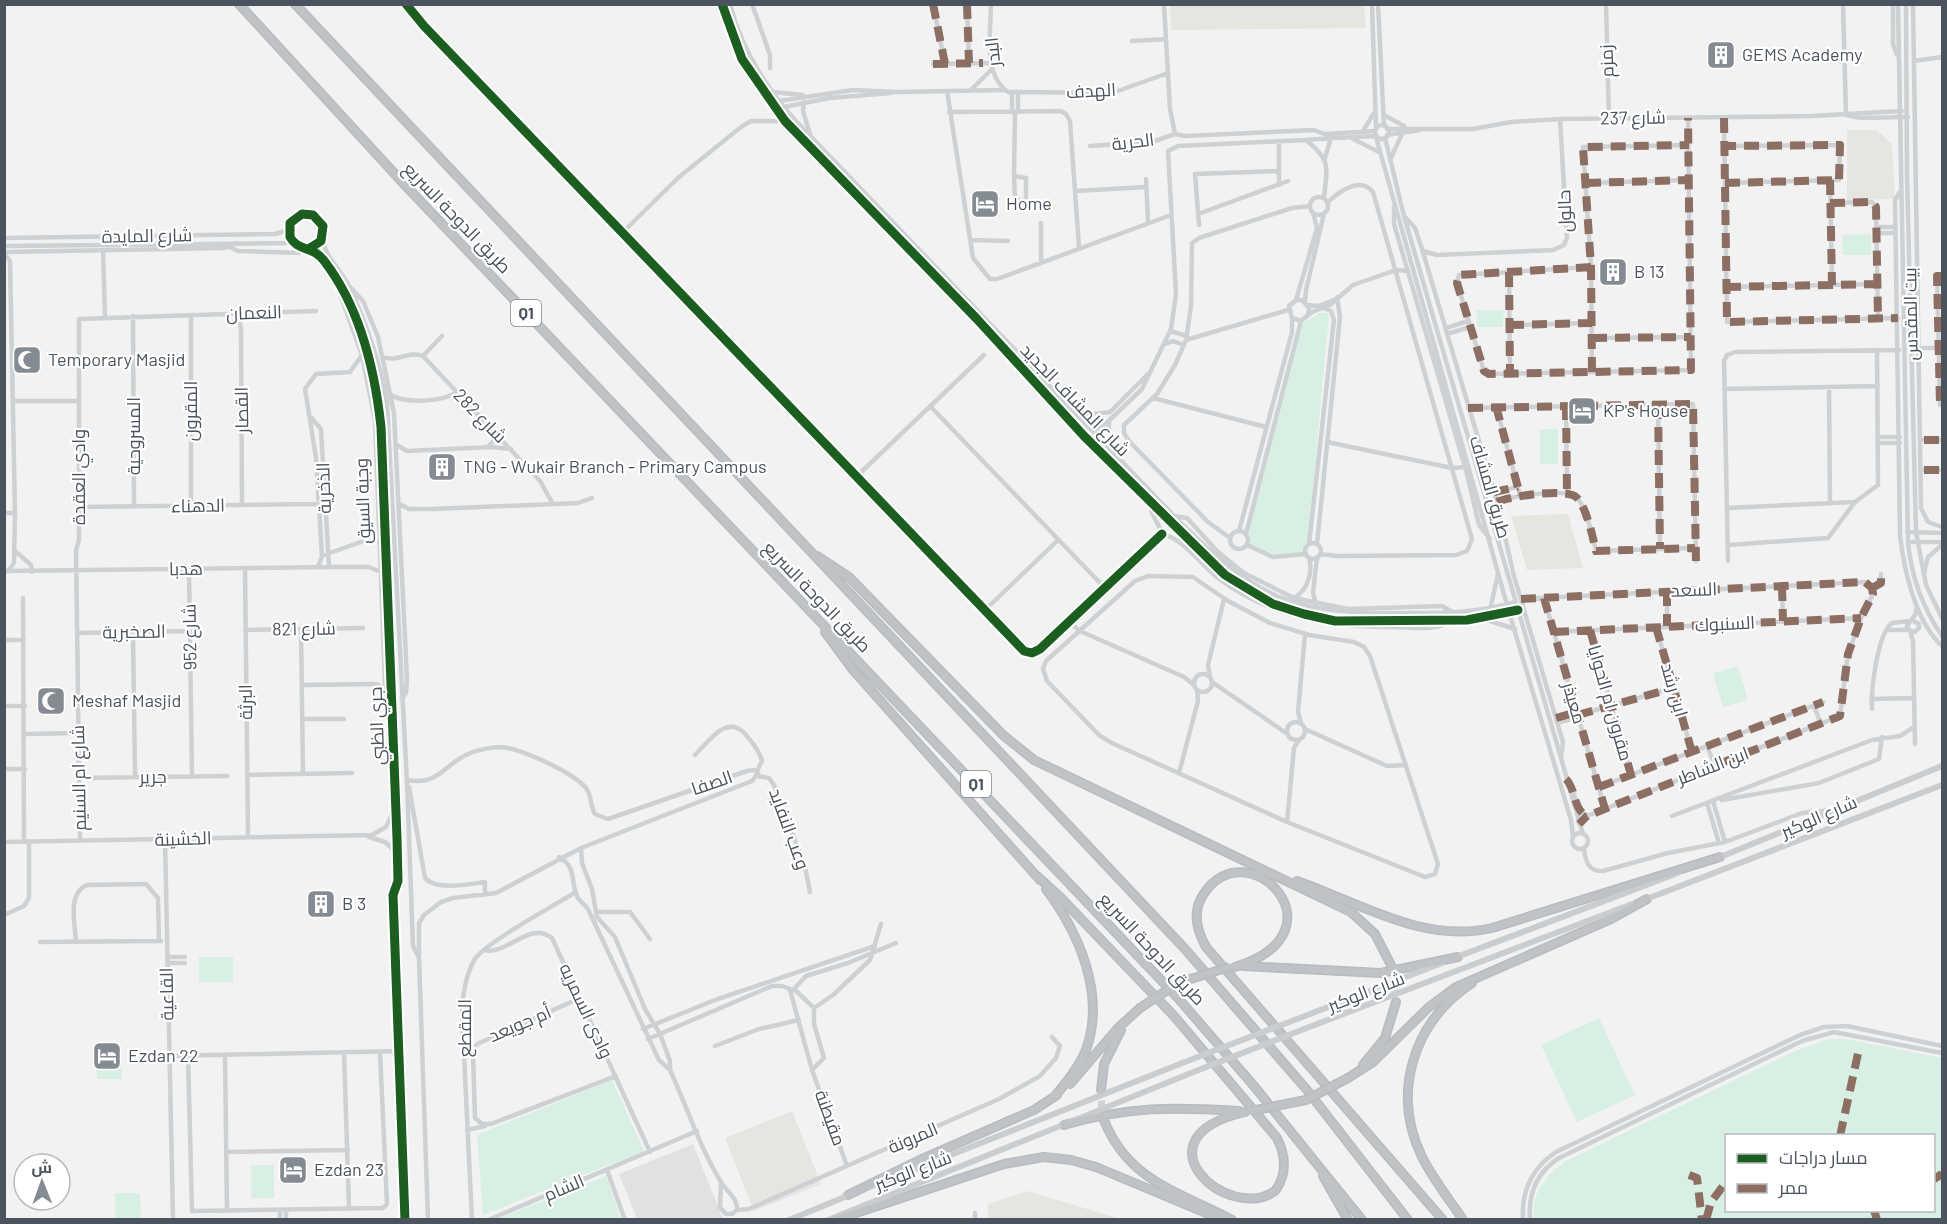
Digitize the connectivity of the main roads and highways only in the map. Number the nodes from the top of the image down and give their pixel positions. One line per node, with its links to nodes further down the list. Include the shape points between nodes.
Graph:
1 (239, 4): 4 (highway, طريق الدوحة السريع / Q1, via 404,184)
2 (295, 4): 3 (highway, طريق الدوحة السريع)
3 (811, 552): 8 (highway, via 849,577 1002,735 1034,760); 36 (highway, طريق الدوحة السريع, via 1185,949 1307,1090)
4 (816, 618): 9 (highway, via 853,670); 23 (highway, طريق الدوحة السريع / Q1, via 1178,998)
5 (1942, 766): 7 (main road, شارع الوكير)
6 (1942, 785): 10 (main road, شارع الوكير)
7 (1720, 857): 8 (highway, via 1465,933 1419,928); 11 (main road, شارع الوكير)
8 (1264, 869): 13 (highway, via 1359,918 1382,944)
9 (1037, 876): 19 (highway, via 1076,937 1092,995 1086,1050); 28 (highway, via 1174,1016 1277,1138 1284,1158 1280,1185 1268,1199)
10 (1647, 899): 14 (highway); 22 (main road, شارع الوكير, bridge)
11 (1458, 957): 12 (highway, via 1382,973); 25 (main road, شارع الوكير, bridge)
12 (1232, 967): 16 (highway, bridge, via 1178,983); 37 (highway, via 1268,954 1280,940 1286,924 1281,895 1273,885 1253,874 1229,875 1206,890 1197,908 1203,942)
13 (1392, 967)
14 (1501, 967): 17 (highway, via 1470,979 1441,997 1373,1062); 38 (highway, via 1458,992 1441,1008 1417,1047 1408,1080 1408,1110 1415,1140)
15 (1396, 1002): 17 (highway, via 1385,1038)
16 (1128, 1020): 18 (highway, via 1108,1054); 19 (highway)
17 (1352, 1076): 20 (highway, bridge, via 1306,1100)
18 (1101, 1090)
19 (1055, 1096): 25 (highway, via 1034,1110)
20 (1248, 1112): 22 (highway, via 1144,1108); 24 (highway, via 1216,1121 1200,1136 1193,1156)
21 (1104, 1120): 33 (highway, via 1118,1149 1139,1172)
22 (1064, 1125): 30 (main road, شارع الوكير)
23 (1311, 1156): 34 (highway); 35 (highway, طريق الدوحة السريع)
24 (1199, 1185)
25 (849, 1195): 29 (main road, شارع الوكير)
26 (1214, 1202): 27 (highway)
27 (1226, 1207)
28 (1249, 1208)
29 (789, 1220)
30 (828, 1220)
31 (835, 1220): 32 (highway, via 1004,1164 1044,1157 1096,1167)
32 (1223, 1220)
33 (1232, 1220)
34 (1348, 1220)
35 (1362, 1220)
36 (1409, 1220)
37 (1443, 1220)
38 (1463, 1220)

